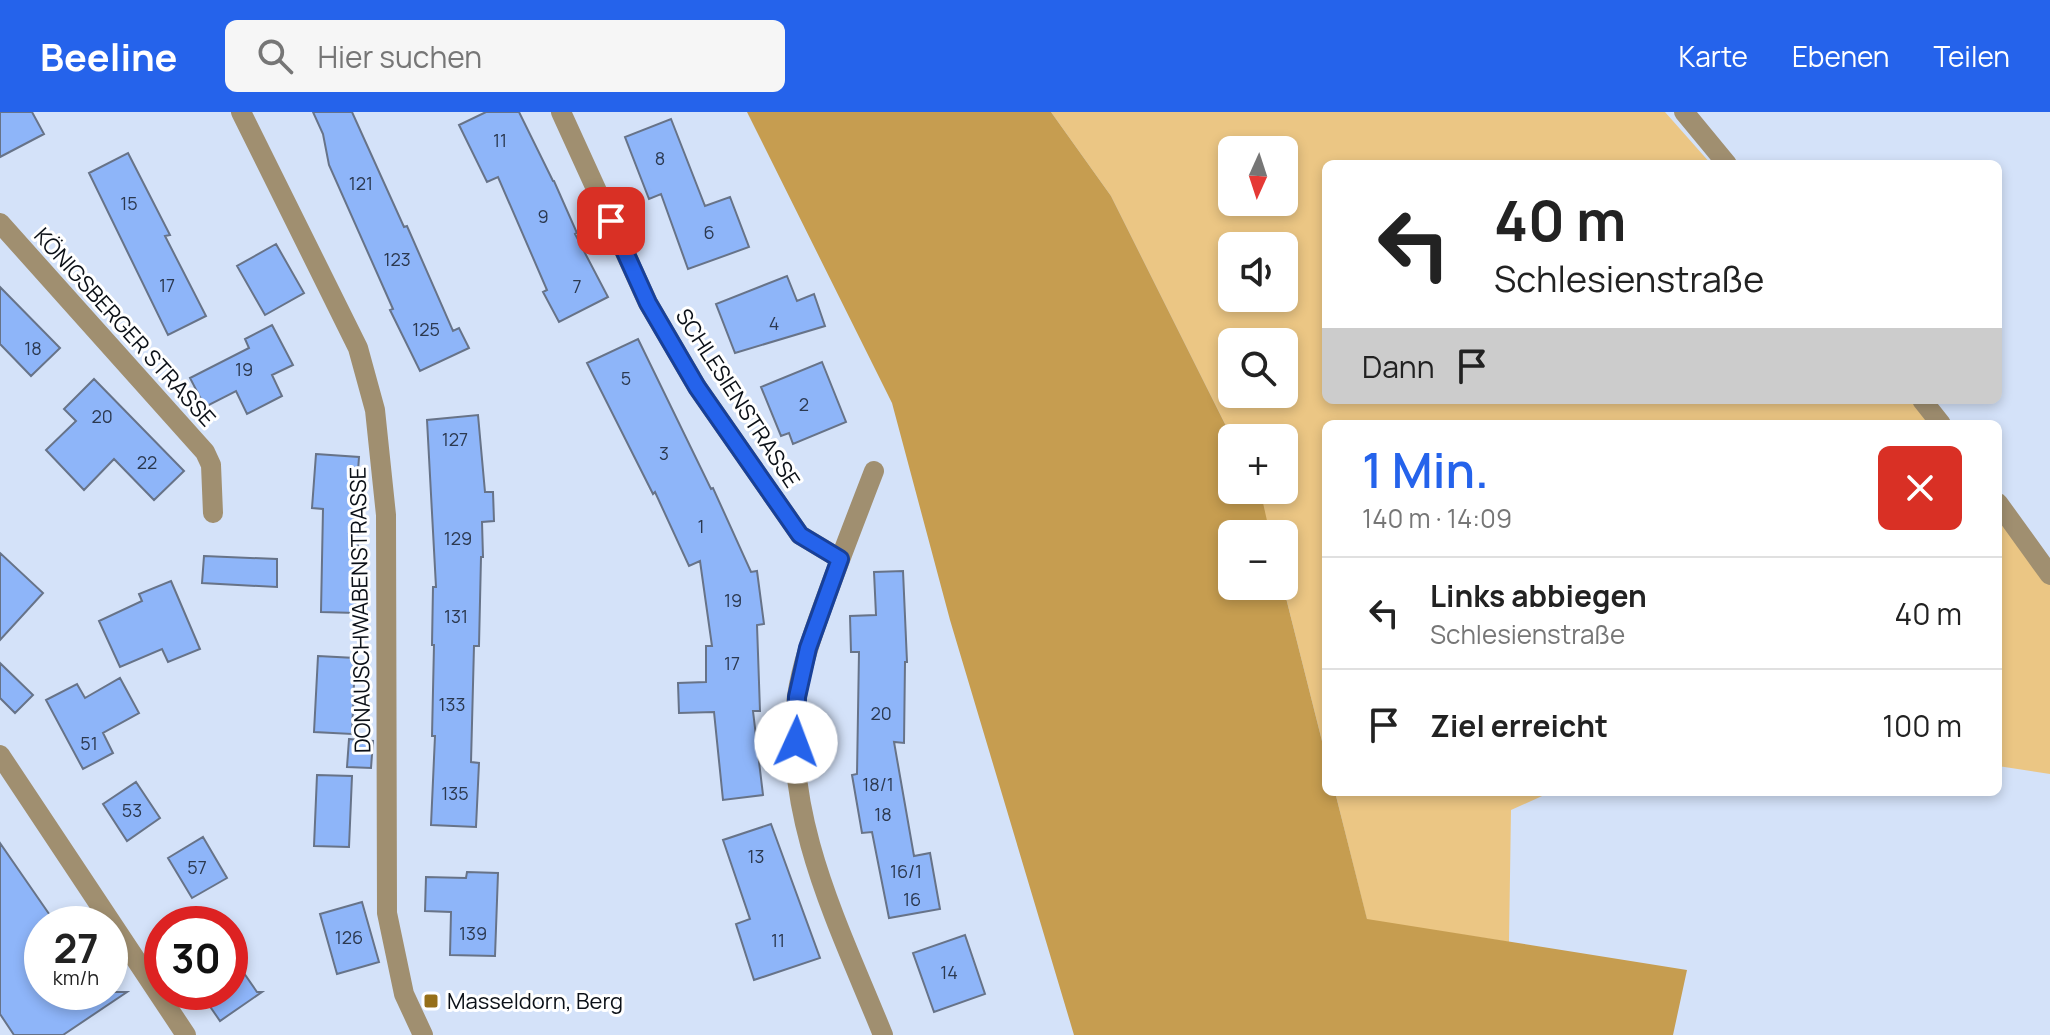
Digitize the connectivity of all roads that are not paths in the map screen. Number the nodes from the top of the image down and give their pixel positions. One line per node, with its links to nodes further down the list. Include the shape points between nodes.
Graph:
1 (241, 112): 15 (street, DONAUSCHWABENSTRASSE, via 358,348 375,410 386,515 387,913 404,994)
2 (561, 112): 11 (street, SCHLESIENSTRASSE, via 648,303 697,387 800,535)
3 (1684, 112): 4 (street)
4 (1724, 160)
5 (0, 223): 10 (street, KÖNIGSBERGER STRASSE, via 205,452 211,465)
6 (1925, 404): 7 (street)
7 (1938, 420)
8 (874, 471): 11 (street)
9 (2002, 509): 12 (street)
10 (213, 513)
11 (840, 559): 16 (street, via 808,648 797,697 795,764 820,877)
12 (2050, 575)
13 (0, 755): 14 (street)
14 (186, 1035)
15 (423, 1035)
16 (883, 1035)

